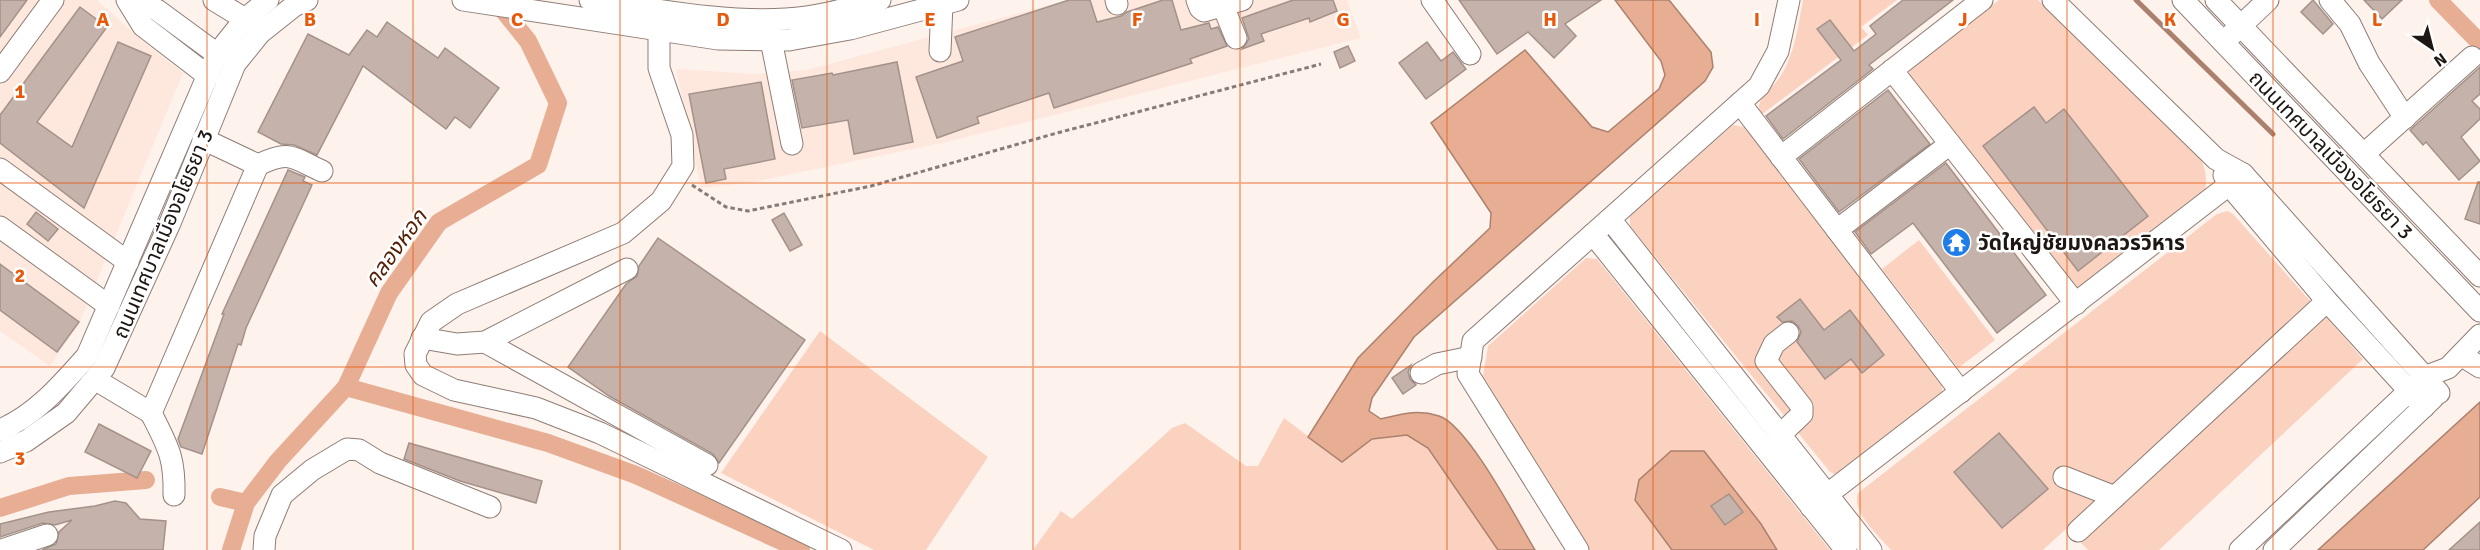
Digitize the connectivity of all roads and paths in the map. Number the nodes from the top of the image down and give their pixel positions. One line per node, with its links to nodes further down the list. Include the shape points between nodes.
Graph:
1 (52, 0): 34 (street)
2 (127, 0): 35 (street, via 143,26)
3 (135, 0): 29 (street, via 157,10)
4 (214, 0): 22 (street)
5 (268, 0): 22 (street, ถนนเทศบาลเมืองอโยธยา 3)
6 (307, 0): 38 (street, ถนนเทศบาลเมืองอโยธยา 3, via 260,33 235,64)
7 (463, 0): 21 (street)
8 (880, 0): 19 (street)
9 (1197, 0): 20 (street, via 1204,11)
10 (1432, 0): 30 (street)
11 (1788, 0): 36 (street, via 1778,51 1759,86)
12 (1982, 0): 33 (street)
13 (2053, 0): 47 (street)
14 (2183, 0): 27 (street, ถนนเทศบาลเมืองอโยธยา 3)
15 (2216, 0): 23 (street, ถนนเทศบาลเมืองอโยธยา 3)
16 (2268, 0): 23 (street)
17 (2330, 0): 37 (street, via 2350,24 2369,63)
18 (950, 2): 26 (street, via 850,29); 28 (street)
19 (854, 3): 21 (street, via 788,19 720,19)
20 (1233, 3): 25 (street)
21 (589, 10): 24 (street)
22 (245, 19): 29 (street, ถนนเทศบาลเมืองอโยธยา 3)
23 (2241, 26): 27 (street); 41 (street, ถนนเทศบาลเมืองอโยธยา 3)
24 (659, 31): 26 (street, via 718,39); 46 (street, via 659,68 682,135 682,166)
25 (1236, 38)
26 (771, 40): 39 (street)
27 (2223, 42): 60 (street, ถนนเทศบาลเมืองอโยธยา 3)
28 (940, 51)
29 (217, 54): 35 (street, ถนนเทศบาลเมืองอโยธยา 3)
30 (1470, 54)
31 (2472, 57): 37 (street)
32 (1321, 64): 46 (path, via 871,186 748,211 726,207)
33 (1892, 70): 40 (street); 42 (street)
34 (0, 72)
35 (208, 76): 48 (street, ถนนเทศบาลเมืองอโยธยา 3)
36 (1740, 103): 42 (street); 49 (street)
37 (2405, 118): 41 (street)
38 (203, 138): 43 (street); 50 (street, ถนนเทศบาลเมืองอโยธยา 3)
39 (792, 144)
40 (1950, 144): 52 (street); 58 (street)
41 (2364, 154): 56 (street, ถนนเทศบาลเมืองอโยธยา 3)
42 (1781, 157): 52 (street)
43 (258, 165): 45 (street, via 288,156); 73 (street)
44 (0, 169): 54 (street)
45 (322, 171)
46 (677, 177): 63 (street, via 661,201 623,233 456,304 431,321)
47 (2236, 180): 57 (street); 58 (street); 70 (street)
48 (148, 215): 50 (street); 54 (street, ถนนเทศบาลเมืองอโยธยา 3)
49 (1610, 219): 53 (street); 75 (street)
50 (170, 223): 69 (street, ถนนเทศบาลเมืองอโยธยา 3, via 105,368)
51 (0, 227): 59 (street)
52 (1837, 230): 71 (street)
53 (1593, 234): 65 (street, via 1473,341); 81 (street)
54 (128, 262): 59 (street, ถนนเทศบาลเมืองอโยธยา 3)
55 (627, 269): 64 (street)
56 (2479, 273)
57 (2327, 301): 70 (street); 80 (street)
58 (2076, 304): 71 (street)
59 (109, 306): 74 (street, ถนนเทศบาลเมืองอโยธยา 3, via 87,356 54,394 13,425)
60 (2480, 310)
61 (1788, 333): 75 (street, via 1769,352 1766,361 1802,407 1802,414)
62 (2480, 335): 66 (street)
63 (422, 338): 64 (street, via 457,344); 87 (street, via 415,354 423,375 454,390 536,408 600,433)
64 (485, 342): 77 (street)
65 (1471, 357): 68 (street, via 1437,364); 88 (street, via 1468,374)
66 (2454, 362): 67 (street); 70 (street); 72 (street)
67 (2480, 368)
68 (1421, 373)
69 (96, 380): 73 (street); 76 (street, ถนนเทศบาลเมืองอโยธยา 3, via 66,413 26,441)
70 (2417, 384): 72 (street); 91 (street)
71 (1961, 392): 81 (street)
72 (2431, 400): 92 (street)
73 (152, 413): 79 (street, via 175,468)
74 (0, 430)
75 (1780, 435): 81 (street)
76 (0, 452)
77 (707, 465)
78 (2064, 477): 80 (street)
79 (174, 495)
80 (2115, 497): 83 (street)
81 (1819, 501): 89 (street); 90 (street)
82 (490, 507): 86 (street, via 380,463 360,450 347,449 312,470 282,495 265,536)
83 (2078, 531)
84 (47, 535): 85 (street)
85 (2, 550)
86 (264, 550)
87 (841, 550)
88 (1578, 550)
89 (1846, 550)
90 (1871, 550)
91 (2240, 550)
92 (2274, 550)

